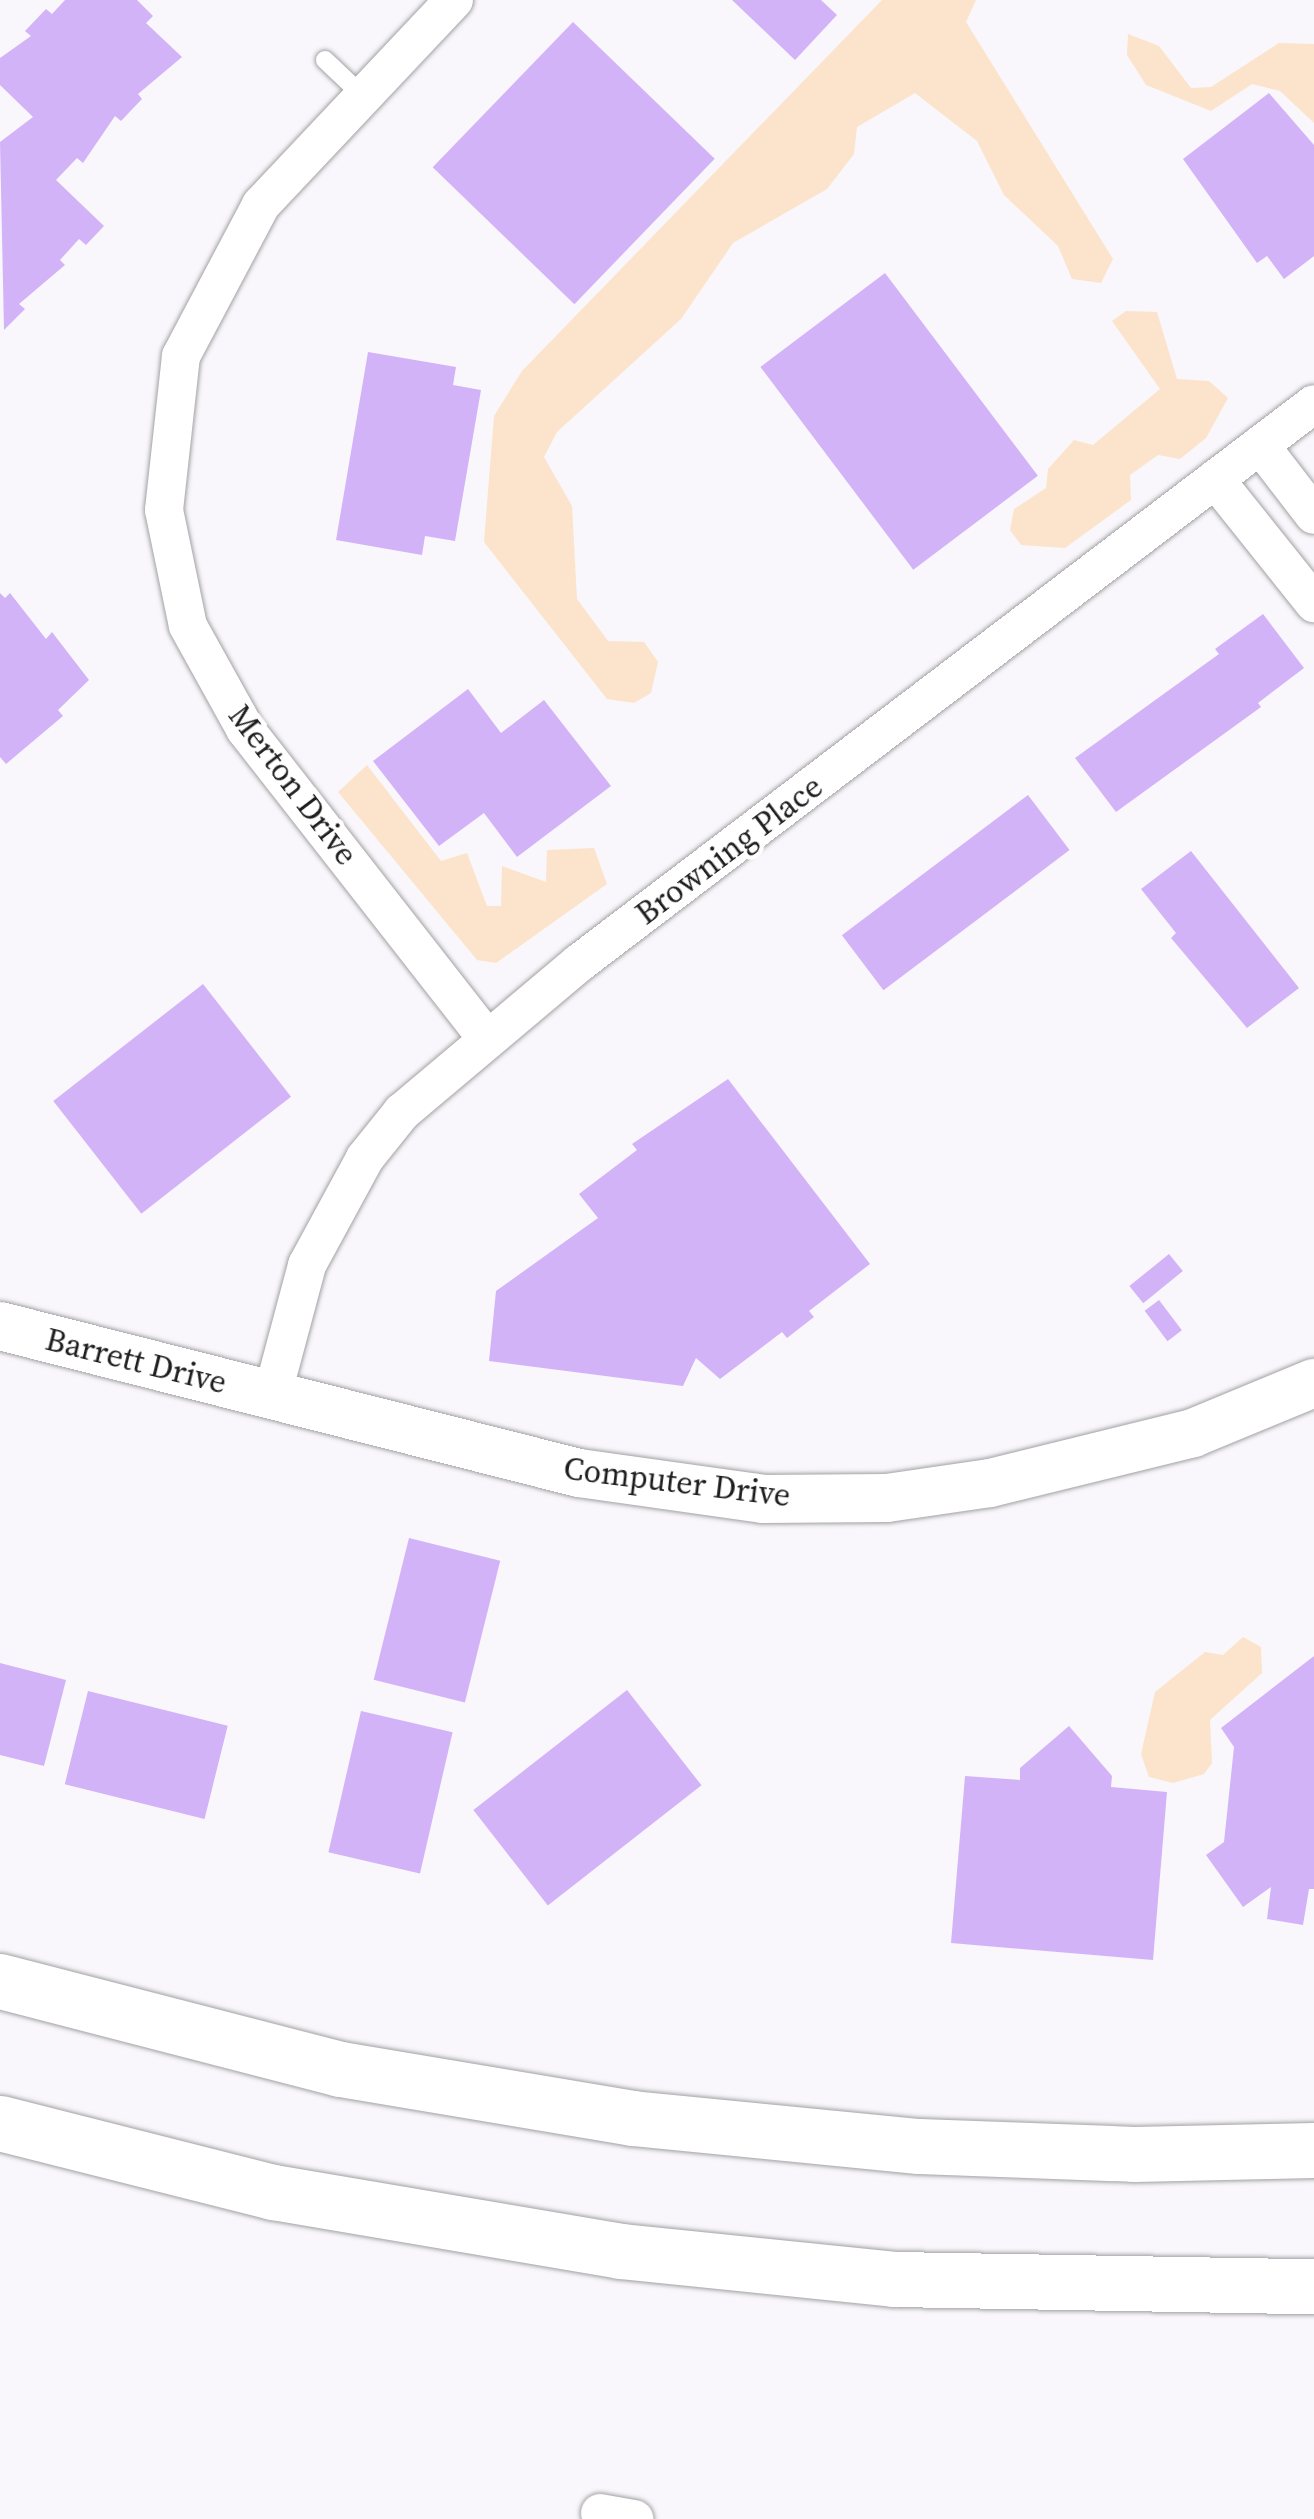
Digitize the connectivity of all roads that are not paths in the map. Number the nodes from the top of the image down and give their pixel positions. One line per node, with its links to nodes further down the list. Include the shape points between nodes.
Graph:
1 (454, 0): 3 (street, Merton Drive)
2 (325, 60): 3 (lane)
3 (363, 96): 9 (street, Merton Drive, via 261,205 180,356 164,510 188,626 245,729)
4 (1314, 404): 5 (street, Browning Place)
5 (1260, 445): 6 (street, Browning Place); 7 (street)
6 (1214, 479): 8 (street); 9 (street, Browning Place)
7 (1314, 515)
8 (1314, 603)
9 (486, 1037): 12 (street, Browning Place, via 402,1112 365,1158 306,1265)
10 (0, 1326): 12 (street, Barrett Drive)
11 (1314, 1383): 12 (street, Computer Drive, via 1193,1434 990,1483 887,1498 763,1499 579,1473)
12 (272, 1396)
13 (0, 1980): 15 (highway, via 340,2069 632,2118 919,2146 1134,2154)
14 (0, 2123): 16 (highway, via 273,2192 620,2252 894,2279)
15 (1314, 2150)
16 (1314, 2286)

